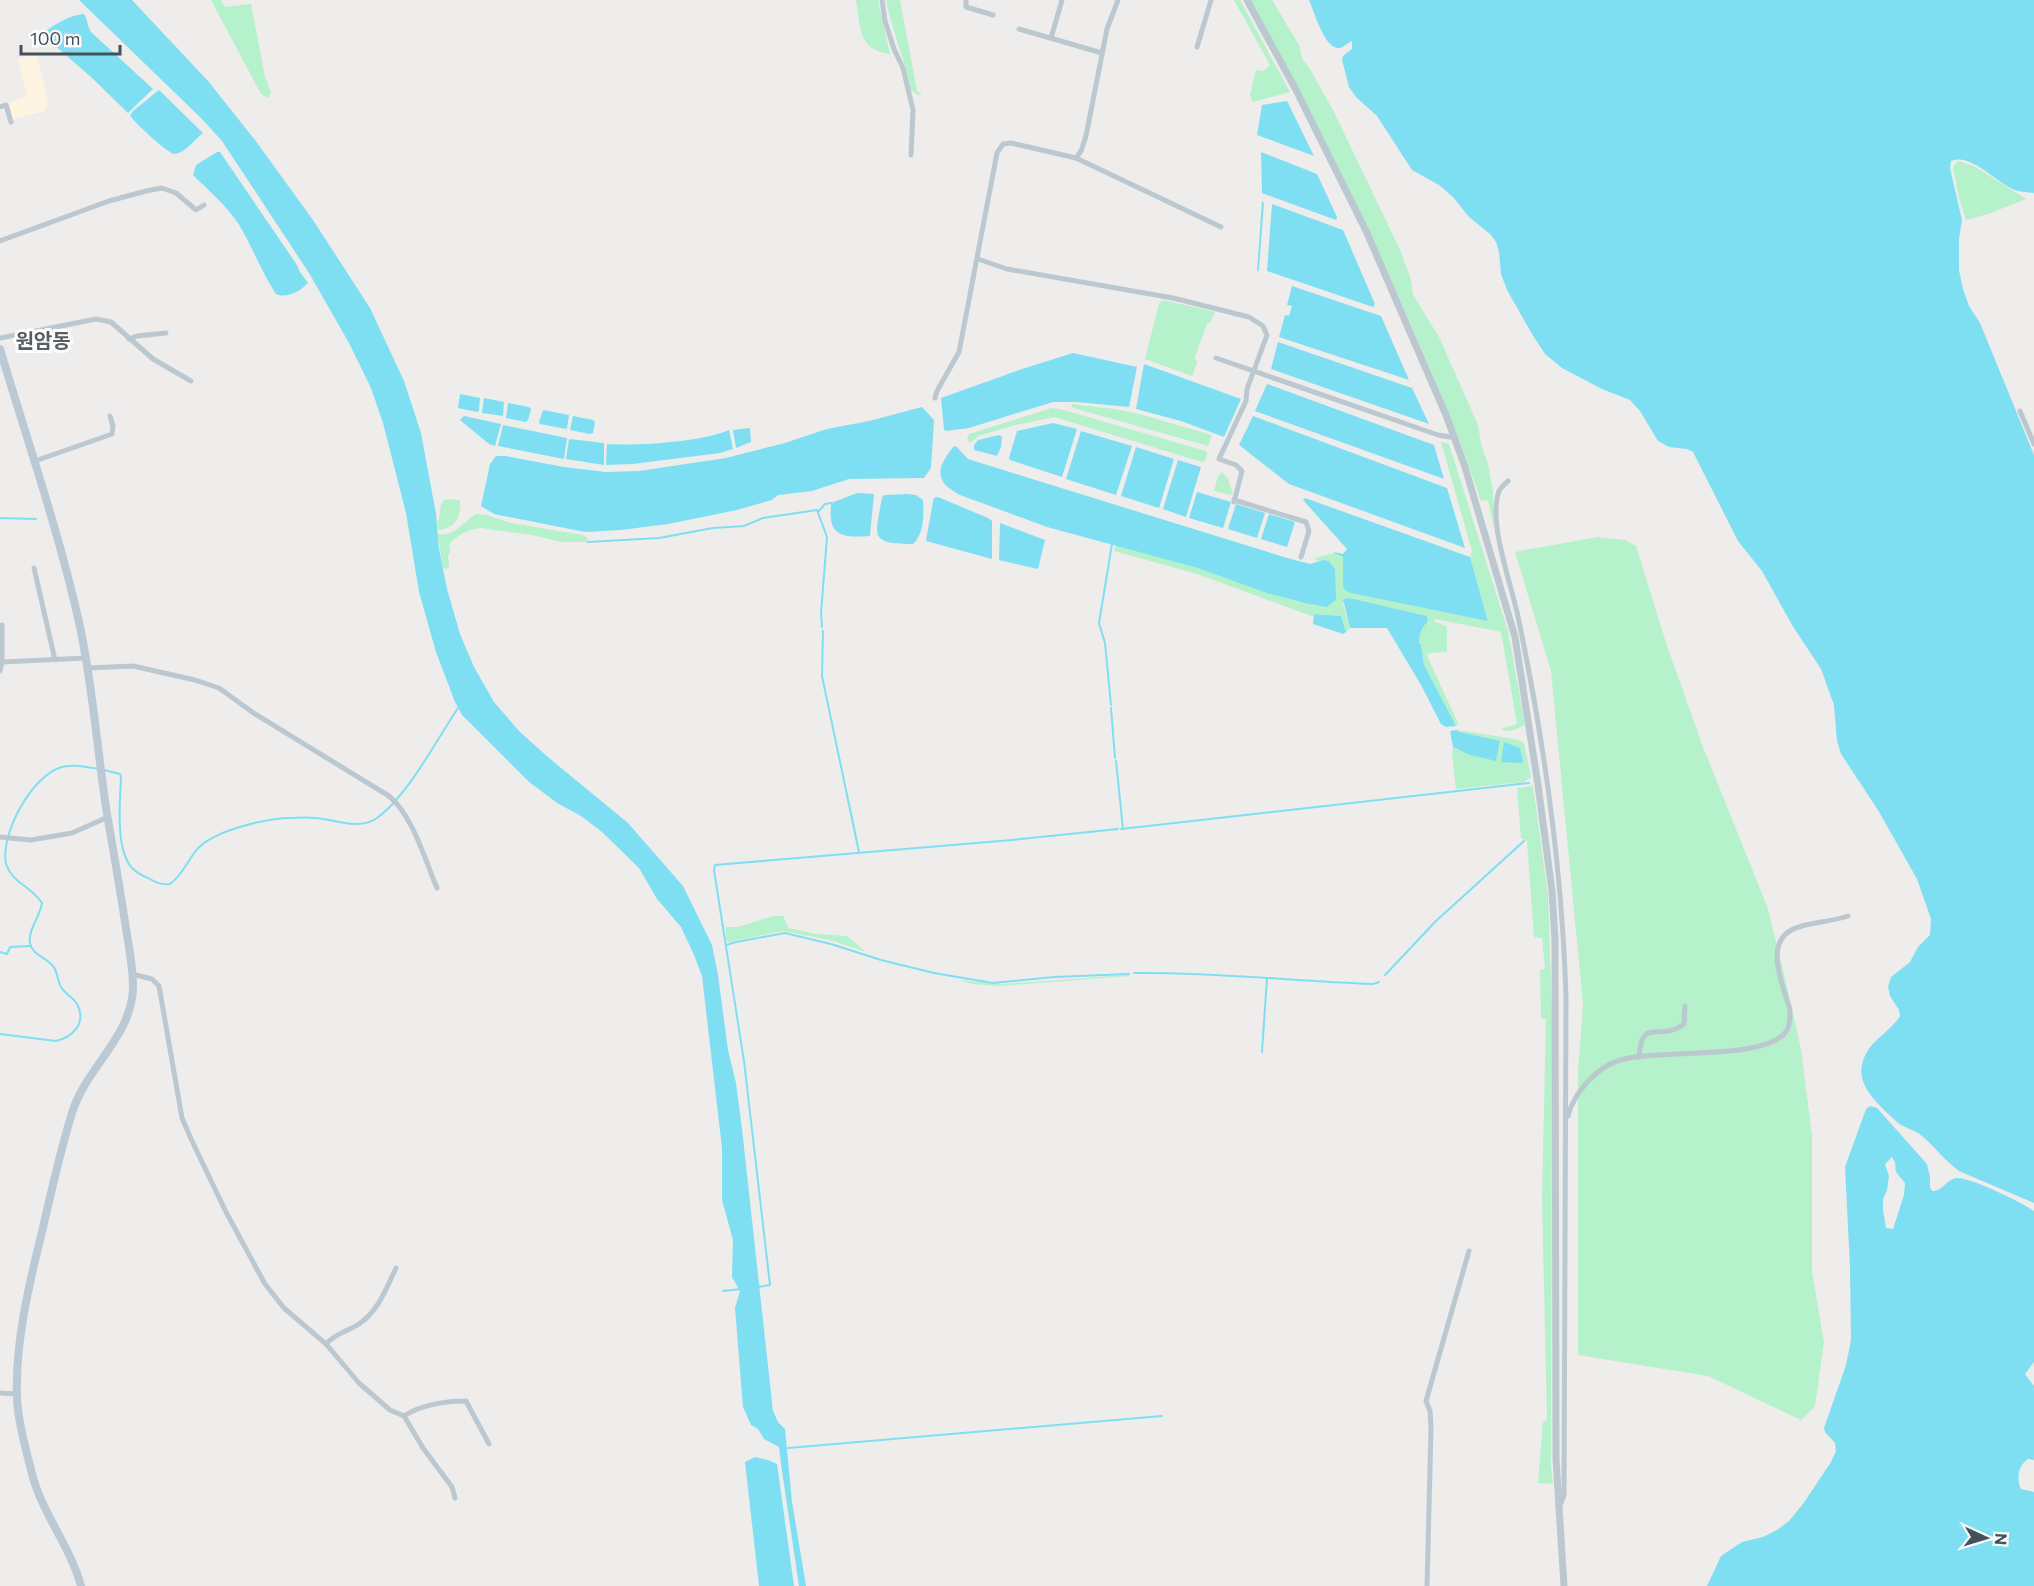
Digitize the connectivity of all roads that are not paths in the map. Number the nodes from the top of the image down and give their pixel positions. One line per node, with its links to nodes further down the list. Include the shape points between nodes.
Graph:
1 (882, 0): 14 (street, via 913,111)
2 (966, 0): 7 (street, via 966,8)
3 (1062, 0): 9 (street)
4 (1118, 0): 11 (street)
5 (1211, 0): 10 (street)
6 (1247, 0): 31 (street, via 1367,233)
7 (993, 15)
8 (1019, 28): 9 (street)
9 (1051, 38): 11 (street)
10 (1197, 47)
11 (1102, 53): 15 (street, via 1086,136)
12 (0, 107): 13 (street, via 6,105)
13 (11, 122)
14 (911, 155)
15 (1076, 158): 17 (street); 19 (street, via 1011,142 1003,144 997,153)
16 (204, 205): 18 (street, via 196,210 176,193 162,188 109,201)
17 (1221, 227)
18 (0, 241)
19 (978, 259): 26 (street, via 1006,269 1173,298 1249,316 1263,326 1267,335); 28 (street, via 959,352)
20 (166, 333): 22 (street)
21 (0, 338): 22 (street, via 96,319 111,322)
22 (129, 339): 27 (street, via 153,359)
23 (0, 349): 25 (main road)
24 (1216, 358): 26 (street)
25 (3, 370): 33 (main road)
26 (1253, 371): 31 (street); 35 (street, via 1246,400 1219,459 1242,471 1234,501 1306,522 1309,531)
27 (191, 381)
28 (935, 398)
29 (2020, 411): 32 (street)
30 (110, 416): 33 (street, via 112,434)
31 (1456, 438): 59 (street, via 1515,637 1552,891 1556,964)
32 (2034, 444)
33 (34, 461): 38 (main road, via 61,546)
34 (1508, 481): 50 (street, via 1496,502 1498,532 1536,706 1559,878 1566,997)
35 (1301, 557)
36 (34, 568): 39 (street)
37 (2, 625): 40 (street)
38 (86, 658): 39 (street); 41 (main road)
39 (56, 660): 40 (street)
40 (2, 663): 42 (street)
41 (88, 668): 43 (main road); 45 (street, via 133,666 219,688 398,804)
42 (0, 671)
43 (108, 817): 44 (street, via 72,833 31,840); 47 (main road)
44 (0, 837)
45 (437, 888)
46 (1848, 916): 49 (street, via 1801,926 1786,933 1780,941 1776,954 1790,1010 1784,1035 1755,1048)
47 (132, 974): 53 (street, via 152,979 159,986 182,1118 226,1212 265,1284 284,1308); 55 (main road, via 129,1010 120,1033 81,1089 59,1156 31,1278)
48 (1685, 1006): 49 (street, via 1684,1024 1643,1035)
49 (1639, 1057): 50 (street, via 1620,1060 1582,1087)
50 (1566, 1126): 59 (street, via 1564,1495)
51 (1469, 1251): 61 (street, via 1426,1401 1431,1430)
52 (396, 1268): 53 (street, via 374,1311)
53 (326, 1344): 56 (street, via 359,1383 390,1410)
54 (0, 1393): 55 (street)
55 (17, 1394): 60 (main road, via 33,1478)
56 (404, 1416): 57 (street, via 466,1401); 58 (street, via 452,1487)
57 (489, 1444)
58 (455, 1498)
59 (1559, 1511): 62 (street)
60 (81, 1586)
61 (1427, 1586)
62 (1564, 1586)

